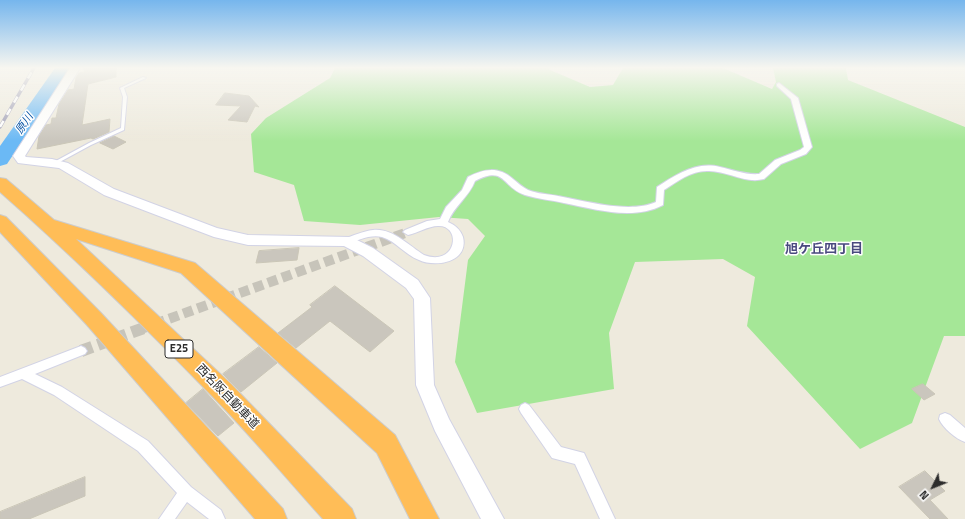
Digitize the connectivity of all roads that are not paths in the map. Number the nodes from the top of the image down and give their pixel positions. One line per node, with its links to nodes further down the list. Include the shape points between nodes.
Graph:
1 (60, 92): 4 (street, via 20,156 22,160 34,163)
2 (123, 92): 4 (lane, via 122,129)
3 (787, 92): 7 (street, via 794,98 808,147 803,152 778,162 761,176 740,177 708,168 690,170 660,189 660,203 656,207 640,210 601,208 525,192 503,175 483,172 472,178 469,188 449,208)
4 (55, 163): 10 (street, via 74,170 94,185 109,192 214,232 248,240)
5 (3, 186): 8 (highway, 西名阪自動車道 / E25)
6 (0, 221): 20 (highway, via 94,319)
7 (443, 223): 9 (street); 10 (street, via 456,230 460,240 454,254 439,261 422,259 391,238 376,233)
8 (48, 224): 21 (highway, 西名阪自動車道 / E25, via 223,391); 22 (highway, via 188,268 386,444)
9 (408, 232)
10 (346, 241): 23 (street, via 368,252 412,284 422,298 425,385 442,425)
11 (81, 351): 12 (street)
12 (22, 374): 13 (street); 17 (street, via 58,391 143,446)
13 (2, 382)
14 (525, 409): 24 (street, via 557,453 579,458)
15 (945, 419): 16 (street)
16 (965, 436)
17 (186, 492): 18 (street); 19 (street, via 216,514)
18 (166, 519)
19 (218, 519)
20 (273, 519)
21 (342, 519)
22 (425, 519)
23 (493, 519)
24 (608, 519)

